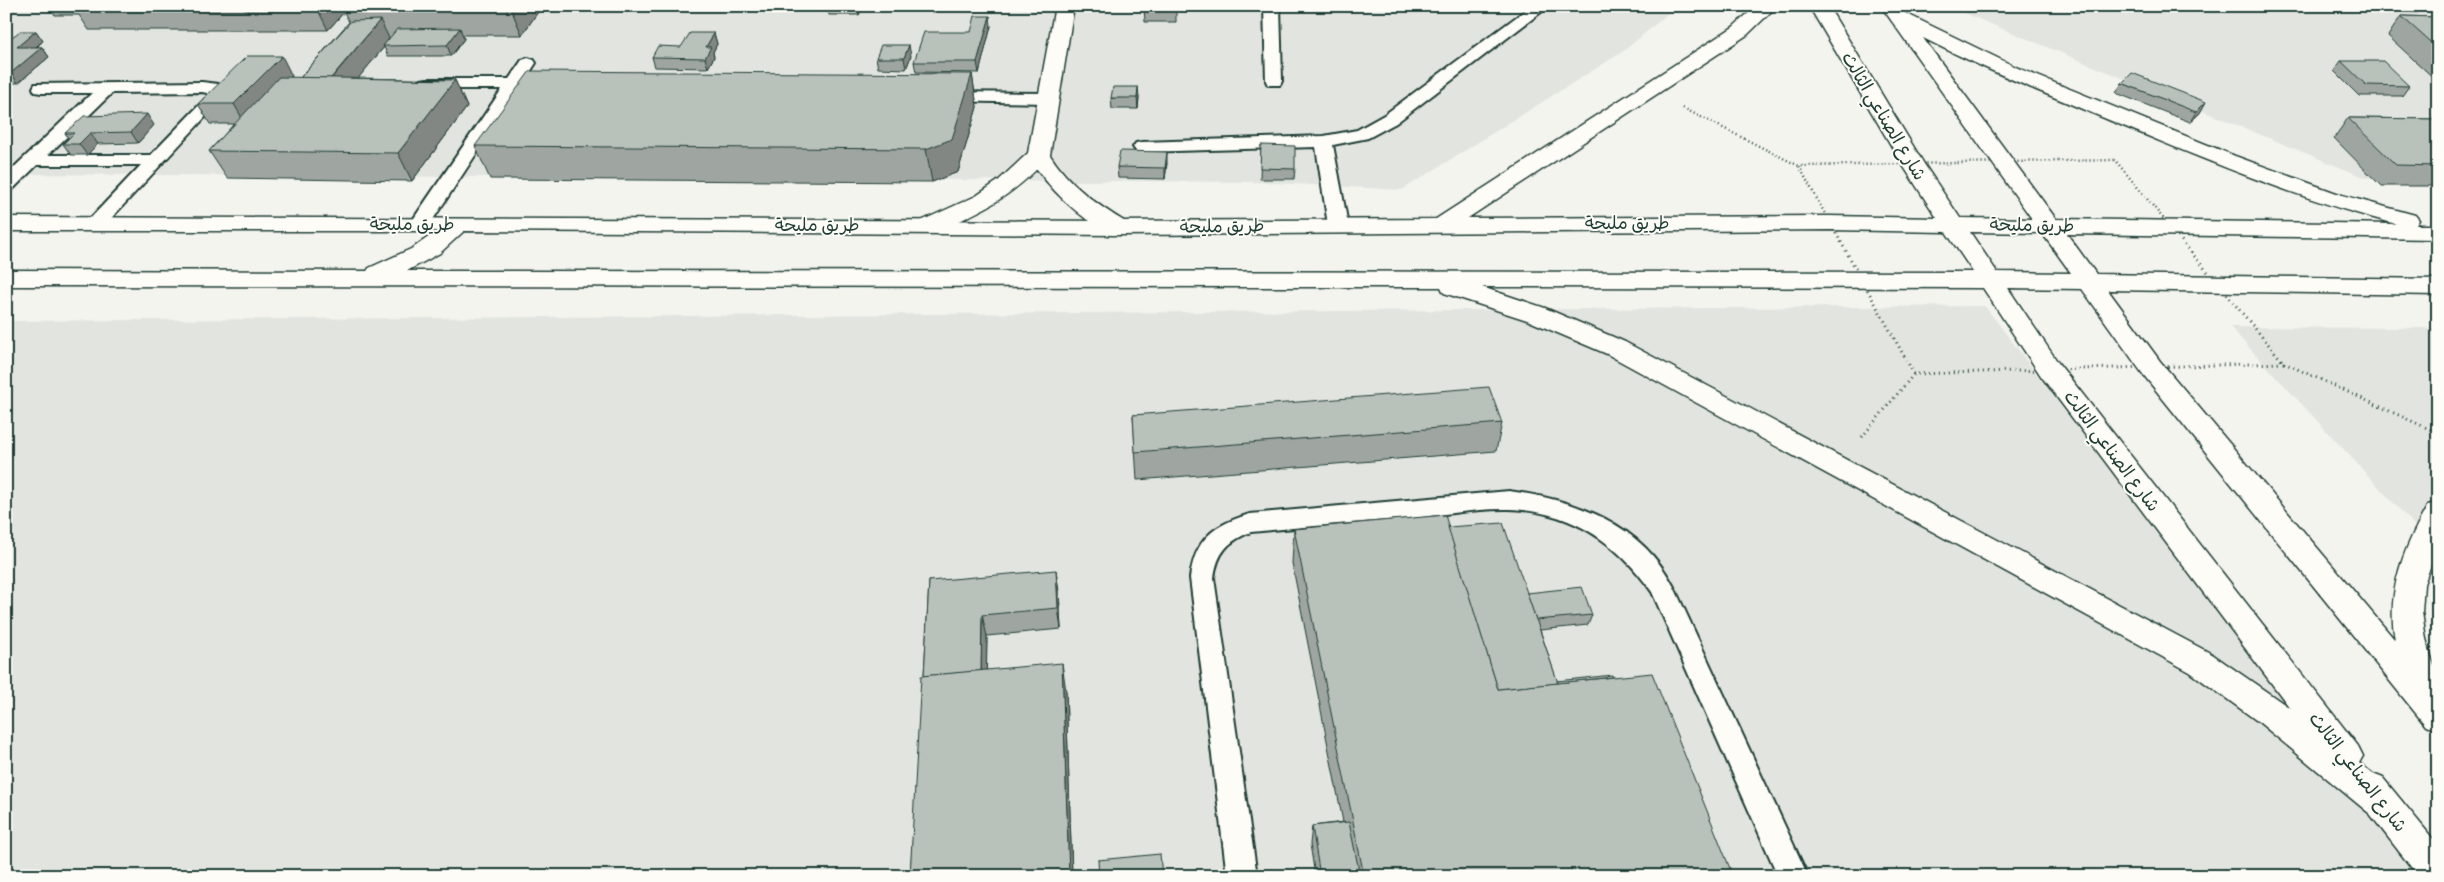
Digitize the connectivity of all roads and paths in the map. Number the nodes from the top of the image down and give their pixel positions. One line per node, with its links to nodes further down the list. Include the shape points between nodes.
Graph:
1 (1065, 6): 15 (main road)
2 (1272, 6): 8 (lane)
3 (1540, 6): 16 (lane, via 1378,127)
4 (1768, 6): 13 (main road, via 1740,31)
5 (1818, 6): 28 (main road, شارع الصناعي الثالث)
6 (1892, 9): 30 (main road); 32 (main road, via 1963,51 2261,175 2347,205)
7 (528, 63): 10 (lane)
8 (1274, 81)
9 (424, 84): 10 (lane)
10 (514, 84): 25 (lane)
11 (41, 88): 12 (lane)
12 (107, 88): 19 (lane); 20 (lane, via 202,87 217,92 216,97)
13 (1649, 91): 21 (path); 27 (main road)
14 (929, 97): 15 (lane)
15 (1048, 98): 18 (main road)
16 (1324, 141): 17 (lane); 29 (lane)
17 (1142, 147)
18 (1039, 155): 31 (main road, via 1024,171 984,201); 33 (main road, via 1066,192 1088,210)
19 (33, 160): 20 (lane); 22 (lane)
20 (156, 160): 24 (lane)
21 (1799, 166)
22 (6, 186)
23 (6, 224): 24 (main road, طريق مليحة)
24 (95, 224): 25 (main road, طريق مليحة)
25 (420, 224): 26 (main road, طريق مليحة)
26 (458, 224): 31 (main road, طريق مليحة); 36 (main road, via 428,252 379,272)
27 (1444, 224): 28 (main road, طريق مليحة); 29 (main road, طريق مليحة)
28 (1953, 224): 30 (main road, طريق مليحة); 38 (main road, شارع الصناعي الثالث)
29 (1338, 225): 33 (main road, طريق مليحة)
30 (2047, 225): 34 (main road, طريق مليحة); 39 (main road)
31 (929, 226): 33 (main road, طريق مليحة)
32 (2438, 226)
33 (1119, 228)
34 (2438, 232)
35 (6, 278): 36 (main road)
36 (352, 278): 37 (main road)
37 (1398, 278): 38 (main road); 44 (main road, via 1451,286 1507,302 1562,323 1616,348)
38 (1990, 280): 39 (main road); 47 (main road, شارع الصناعي الثالث, via 2050,370)
39 (2090, 281): 40 (main road); 46 (main road, via 2151,367)
40 (2438, 286)
41 (2284, 363): 43 (path)
42 (1914, 374): 44 (path)
43 (2438, 433)
44 (1837, 467): 47 (main road, via 2201,663 2251,695 2305,736)
45 (2438, 513): 46 (main road, via 2409,584 2407,618 2414,658)
46 (2435, 713)
47 (2382, 803): 48 (main road, شارع الصناعي الثالث)
48 (2438, 873)
49 (1242, 876): 50 (lane, via 1202,578 1203,563 1210,549 1220,537 1250,523 1509,500 1540,503 1570,511 1599,524 1647,563 1662,587)
50 (1793, 876)

